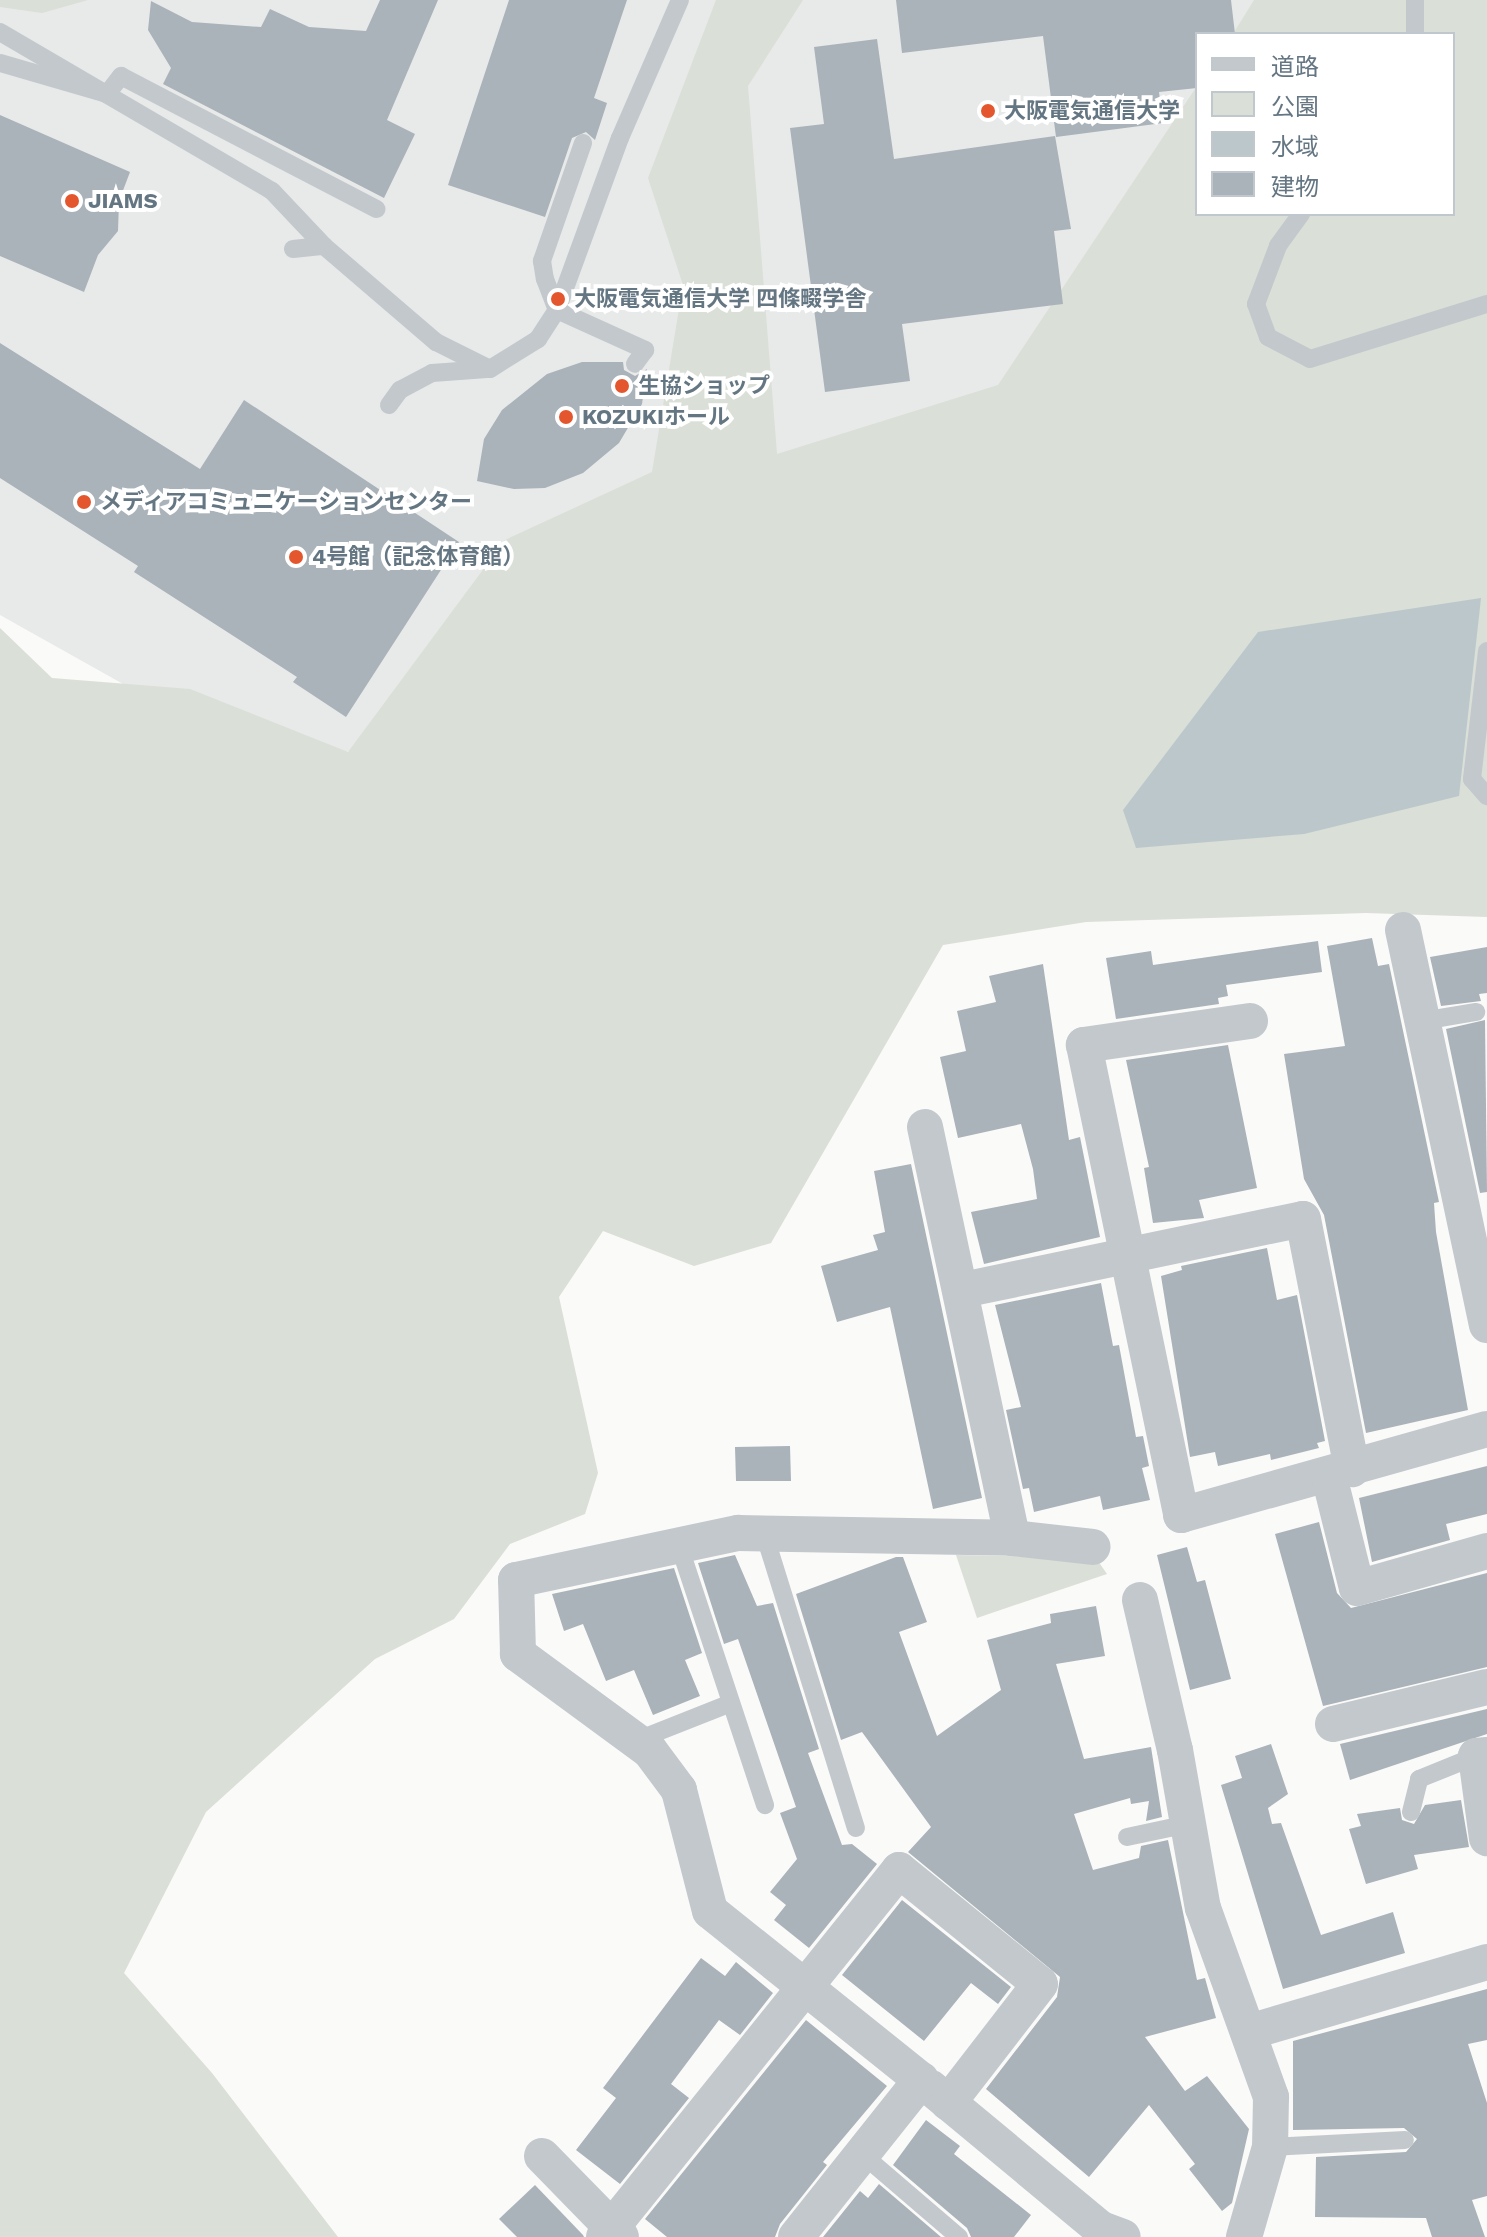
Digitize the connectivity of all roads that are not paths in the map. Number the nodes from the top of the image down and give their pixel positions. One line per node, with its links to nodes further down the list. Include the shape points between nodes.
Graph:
1 (680, 0): 13 (lane, via 620,138)
2 (1415, 0): 4 (lane)
3 (0, 32): 6 (lane)
4 (1415, 32)
5 (0, 63): 6 (lane)
6 (107, 94): 8 (lane, via 121,76); 10 (lane, via 272,191)
7 (583, 143): 13 (lane, via 542,261)
8 (376, 209)
9 (1300, 216): 12 (lane, via 1278,246 1256,304 1268,337 1310,359)
10 (324, 246): 11 (lane); 15 (lane, via 436,342)
11 (293, 249)
12 (1487, 304)
13 (557, 310): 14 (lane, via 645,350); 15 (lane, via 538,339)
14 (635, 364)
15 (490, 369): 16 (lane, via 432,373 400,390)
16 (389, 405)
17 (1487, 651): 18 (lane, via 1472,779)
18 (1487, 796)
19 (1403, 930): 22 (street)
20 (1476, 1012): 22 (lane)
21 (1250, 1021): 25 (street, via 1084,1045)
22 (1422, 1021): 24 (street)
23 (925, 1127): 26 (street)
24 (1476, 1223): 27 (street)
25 (1128, 1254): 26 (street); 29 (street, via 1181,1515); 29 (street, via 1303,1219)
26 (963, 1290): 31 (street)
27 (1487, 1325)
28 (1487, 1429): 29 (street)
29 (1340, 1472): 34 (street, via 1357,1588)
30 (764, 1533): 31 (street); 32 (street); 44 (lane)
31 (1012, 1538): 33 (street)
32 (679, 1545): 37 (lane); 39 (street, via 516,1580 518,1654)
33 (1093, 1547)
34 (1487, 1551)
35 (1140, 1600): 43 (street)
36 (1487, 1687): 38 (street)
37 (731, 1703): 39 (lane); 41 (lane)
38 (1333, 1724)
39 (635, 1741): 48 (street, via 650,1751 679,1790 710,1911)
40 (1482, 1756): 42 (lane, via 1419,1779); 46 (street)
41 (765, 1805)
42 (1411, 1812)
43 (1188, 1824): 45 (lane); 49 (street, via 1203,1908)
44 (856, 1828)
45 (1127, 1837)
46 (1487, 1838)
47 (1487, 1962): 49 (street)
48 (806, 1987): 50 (street); 51 (street, via 899,1870 1040,1984); 56 (street)
49 (1249, 2032): 53 (street, via 1271,2097)
50 (921, 2080): 51 (street); 54 (street)
51 (948, 2103): 59 (street, via 1101,2229)
52 (1405, 2140): 53 (lane)
53 (1270, 2147): 60 (street)
54 (862, 2154): 57 (street); 58 (lane)
55 (542, 2156): 56 (street)
56 (613, 2234)
57 (796, 2237)
58 (959, 2237)
59 (1123, 2237)
60 (1244, 2237)

